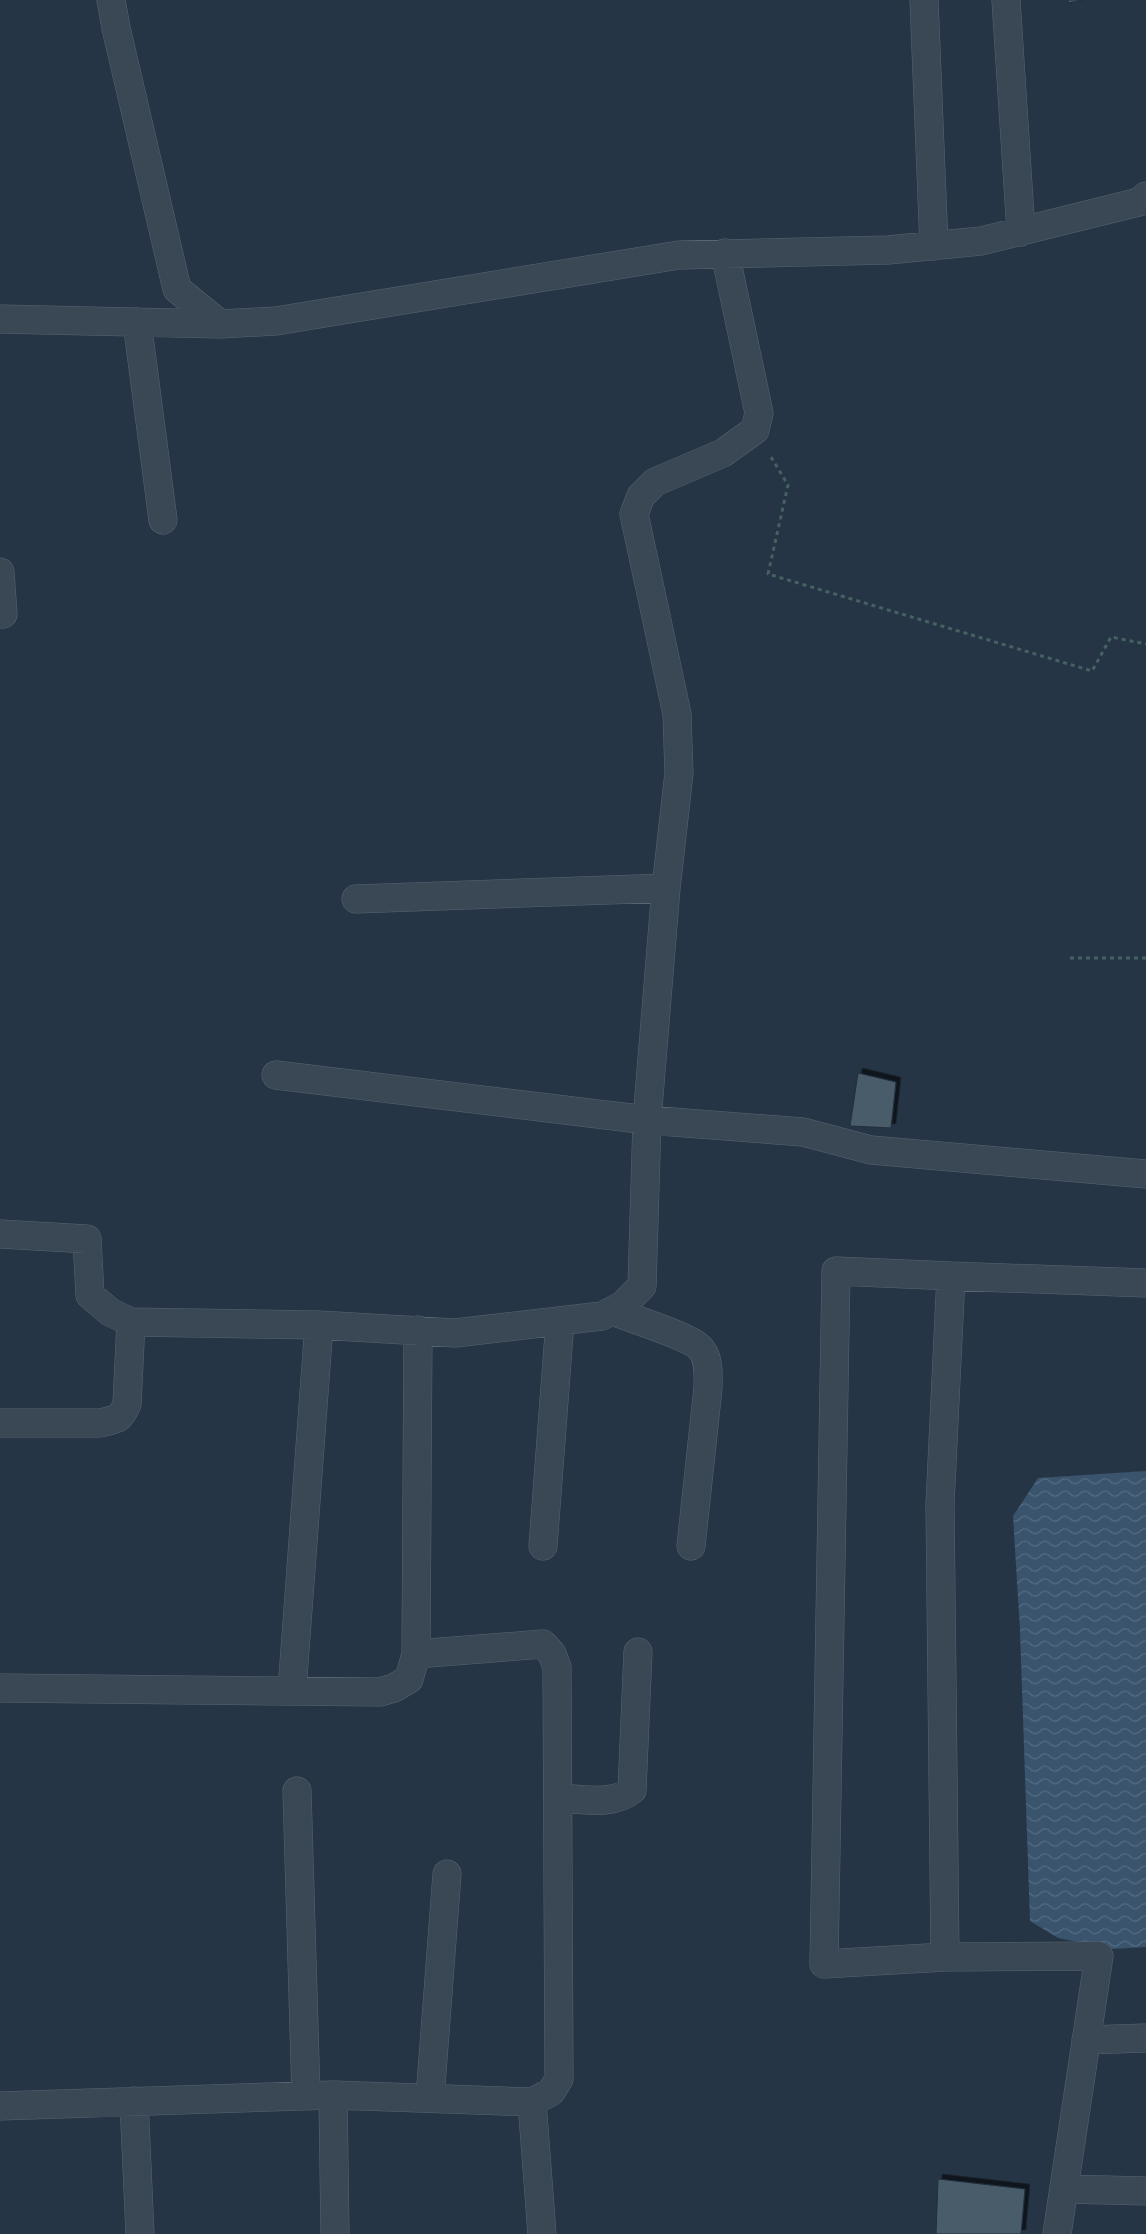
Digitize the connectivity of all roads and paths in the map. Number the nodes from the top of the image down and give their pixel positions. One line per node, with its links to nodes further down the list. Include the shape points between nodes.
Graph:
1 (112, 0): 10 (street, via 177,289)
2 (924, 0): 6 (street)
3 (1006, 0): 5 (street)
4 (1146, 196): 5 (street, via 1140,202)
5 (1021, 232): 6 (street, via 981,241)
6 (934, 246): 7 (street)
7 (725, 253): 10 (street, via 679,255 276,321); 11 (street, via 759,413)
8 (0, 320): 9 (street)
9 (137, 322): 10 (street); 12 (street)
10 (220, 324)
11 (755, 430): 15 (path, via 788,485 768,574 1092,671 1111,637); 16 (street, via 723,453 655,482 641,496 634,514 677,714 679,773)
12 (164, 520)
13 (0, 572): 14 (street)
14 (3, 614)
15 (1146, 644)
16 (666, 888): 17 (street); 21 (street)
17 (356, 899)
18 (1070, 958): 19 (path)
19 (1146, 958)
20 (276, 1075): 21 (street)
21 (647, 1120): 22 (street, via 803,1132 870,1150); 26 (street, via 642,1286 624,1305)
22 (1146, 1174)
23 (0, 1234): 28 (street, via 87,1239 90,1295 110,1312)
24 (951, 1276): 25 (street); 41 (street, via 940,1504); 41 (street, via 836,1270 824,1964)
25 (1146, 1284)
26 (612, 1311): 27 (street, via 602,1316); 33 (street, via 700,1347 708,1363)
27 (560, 1321): 30 (street, via 454,1332); 32 (street)
28 (131, 1322): 29 (street); 31 (street, via 127,1404 122,1416 100,1423)
29 (318, 1325): 30 (street); 37 (street)
30 (418, 1330): 35 (street)
31 (0, 1422)
32 (543, 1546)
33 (691, 1546)
34 (638, 1652): 39 (street, via 632,1790 615,1800)
35 (416, 1654): 37 (street, via 409,1679 394,1688 380,1692); 39 (street, via 543,1644 557,1667)
36 (0, 1688): 37 (street)
37 (292, 1690)
38 (297, 1791): 45 (street)
39 (558, 1798): 48 (street, via 559,2079 551,2092)
40 (447, 1874): 46 (street)
41 (945, 1958): 43 (street, via 1099,1956)
42 (1146, 2038): 43 (street)
43 (1086, 2040): 50 (street)
44 (333, 2095): 45 (street); 46 (street); 53 (street)
45 (306, 2096): 47 (street)
46 (430, 2098): 48 (street)
47 (134, 2101): 49 (street); 52 (street)
48 (532, 2102): 54 (street)
49 (0, 2106)
50 (1064, 2189): 51 (street); 55 (street)
51 (1146, 2191)
52 (140, 2234)
53 (335, 2234)
54 (542, 2234)
55 (1058, 2234)

